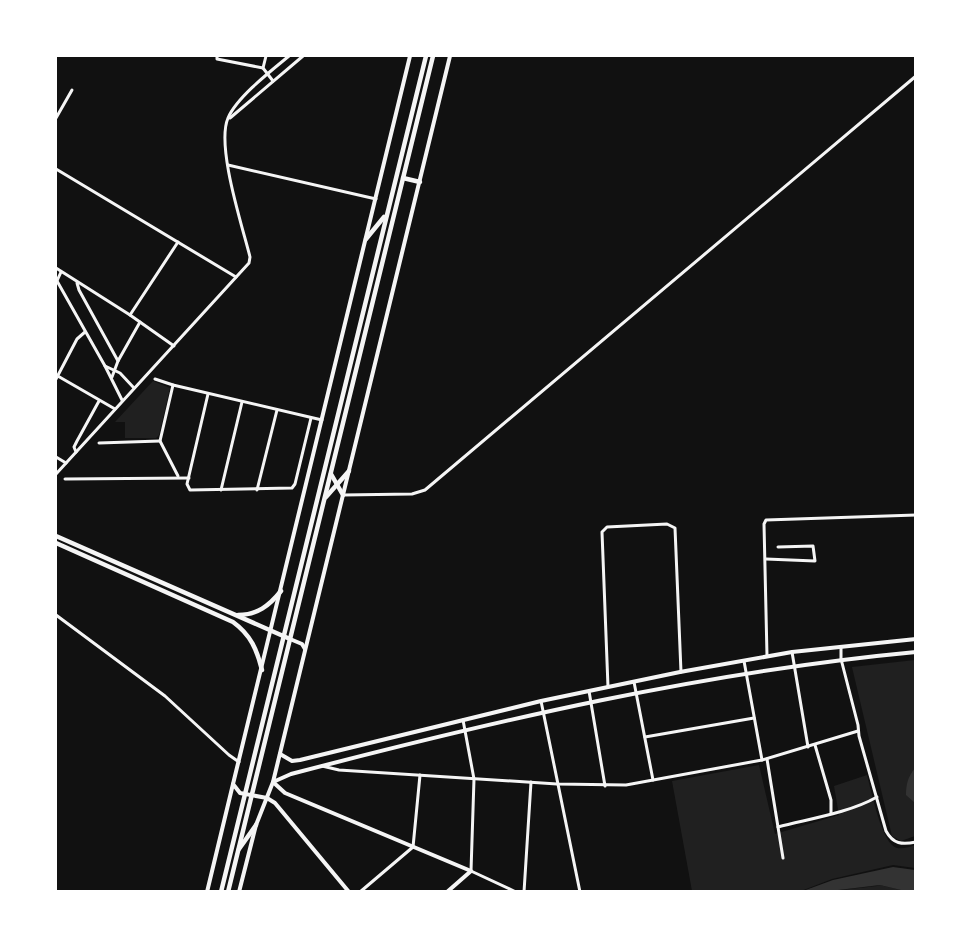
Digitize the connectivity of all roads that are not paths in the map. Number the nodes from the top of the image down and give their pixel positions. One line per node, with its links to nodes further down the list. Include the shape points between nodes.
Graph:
1 (266, 56): 9 (street)
2 (289, 56): 10 (street)
3 (303, 56): 12 (street)
4 (410, 56): 20 (main road)
5 (426, 56): 21 (main road)
6 (433, 56): 18 (main road)
7 (450, 56): 19 (main road)
8 (217, 57): 9 (street)
9 (263, 68): 10 (street)
10 (267, 74): 12 (street); 15 (street, via 235,107)
11 (915, 76): 63 (street, via 425,490 412,494)
12 (273, 81): 15 (street)
13 (72, 90): 14 (street)
14 (56, 118)
15 (227, 122): 16 (street, via 224,135)
16 (228, 165): 20 (street); 26 (street, via 250,257)
17 (56, 169): 23 (street)
18 (403, 178): 19 (main road); 56 (main road)
19 (420, 182): 54 (main road)
20 (376, 199): 22 (main road)
21 (386, 215): 22 (main road); 74 (main road)
22 (366, 239): 48 (main road)
23 (178, 242): 26 (street); 29 (street)
24 (56, 268): 25 (street)
25 (61, 272): 27 (street); 28 (street)
26 (236, 277): 32 (street)
27 (56, 282): 31 (street)
28 (77, 282): 29 (street); 33 (street)
29 (130, 315): 30 (street)
30 (140, 322): 32 (street); 33 (street)
31 (86, 332): 34 (street); 36 (street, via 77,339)
32 (174, 346): 40 (street)
33 (118, 361): 35 (street)
34 (105, 366): 35 (street); 37 (street)
35 (114, 370): 37 (street); 40 (street)
36 (56, 377): 42 (street)
37 (112, 379): 43 (street)
38 (155, 379): 39 (street)
39 (172, 385): 41 (street); 49 (street)
40 (134, 388): 43 (street)
41 (208, 394): 44 (street); 58 (street)
42 (99, 400): 45 (street); 51 (street, via 74,447)
43 (122, 401): 45 (street)
44 (242, 402): 46 (street); 61 (street)
45 (115, 409): 51 (street)
46 (277, 410): 47 (street); 62 (street)
47 (311, 418): 48 (street); 62 (street, via 294,487)
48 (322, 420): 70 (main road)
49 (160, 441): 50 (street); 57 (street)
50 (99, 443)
51 (76, 452): 53 (street)
52 (56, 457): 53 (street)
53 (66, 463): 55 (street)
54 (349, 471): 60 (main road); 63 (main road)
55 (56, 474)
56 (331, 474): 60 (main road); 64 (main road)
57 (178, 477): 58 (street); 59 (street)
58 (189, 478): 61 (street, via 188,489)
59 (65, 479)
60 (337, 484): 63 (main road); 64 (main road)
61 (221, 490): 62 (street)
62 (257, 490)
63 (343, 495): 78 (main road)
64 (324, 499): 75 (main road)
65 (915, 515): 69 (street, via 766,520)
66 (56, 536): 72 (main road)
67 (56, 543): 85 (main road, via 233,622 254,643)
68 (778, 547): 69 (street, via 813,546 814,561)
69 (766, 559): 81 (street)
70 (281, 591): 72 (main road, via 261,610); 73 (main road)
71 (56, 615): 105 (street, via 165,696)
72 (235, 615): 73 (main road)
73 (271, 632): 74 (main road); 85 (main road)
74 (284, 637): 75 (main road); 115 (main road)
75 (290, 639): 78 (main road); 116 (main road)
76 (915, 639): 77 (main road)
77 (841, 647): 79 (main road); 82 (street)
78 (306, 650): 102 (main road)
79 (792, 652): 81 (main road); 84 (street)
80 (915, 652): 82 (main road)
81 (766, 656): 83 (main road)
82 (841, 659): 84 (main road); 98 (street)
83 (744, 661): 86 (main road); 87 (street)
84 (794, 665): 87 (main road); 101 (street)
85 (262, 670): 105 (main road)
86 (681, 672): 88 (main road); 89 (street, via 675,528 667,524 607,527 602,532)
87 (746, 673): 91 (main road); 95 (street)
88 (634, 682): 89 (main road); 91 (street)
89 (608, 687): 90 (main road)
90 (589, 691): 92 (main road); 93 (street)
91 (636, 692): 93 (main road); 99 (street)
92 (541, 701): 94 (street); 96 (main road)
93 (590, 702): 94 (main road); 114 (street)
94 (543, 711): 97 (main road); 113 (street)
95 (754, 718): 99 (street); 104 (street)
96 (463, 720): 97 (street); 102 (main road, via 300,760 292,761)
97 (465, 729): 106 (main road); 108 (street)
98 (858, 731): 100 (street); 117 (street)
99 (645, 737): 109 (street)
100 (815, 745): 101 (street); 119 (street)
101 (808, 747): 103 (street)
102 (280, 754): 110 (main road)
103 (767, 759): 104 (street); 121 (street)
104 (762, 760): 109 (street)
105 (239, 762): 112 (main road)
106 (322, 766): 107 (street); 110 (main road)
107 (420, 775): 108 (street); 123 (street)
108 (474, 779): 111 (street); 126 (street)
109 (653, 780): 114 (street)
110 (273, 782): 118 (main road); 123 (main road, via 285,793)
111 (531, 782): 113 (street); 135 (street)
112 (233, 784): 115 (main road); 127 (main road)
113 (557, 784): 114 (street); 136 (street)
114 (605, 786)
115 (245, 795): 116 (main road); 128 (main road)
116 (251, 796): 118 (main road); 124 (main road)
117 (876, 796): 119 (street); 122 (street, via 890,838 896,843)
118 (267, 798): 120 (main road); 131 (main road)
119 (831, 813): 121 (street)
120 (256, 825): 124 (main road); 130 (main road)
121 (778, 827): 125 (street)
122 (915, 842)
123 (413, 847): 126 (main road); 132 (street)
124 (238, 851): 129 (main road)
125 (783, 858)
126 (471, 871): 133 (main road); 134 (street)
127 (207, 891)
128 (221, 891)
129 (228, 891)
130 (239, 891)
131 (349, 891)
132 (360, 891)
133 (447, 891)
134 (516, 891)
135 (524, 891)
136 (580, 891)

